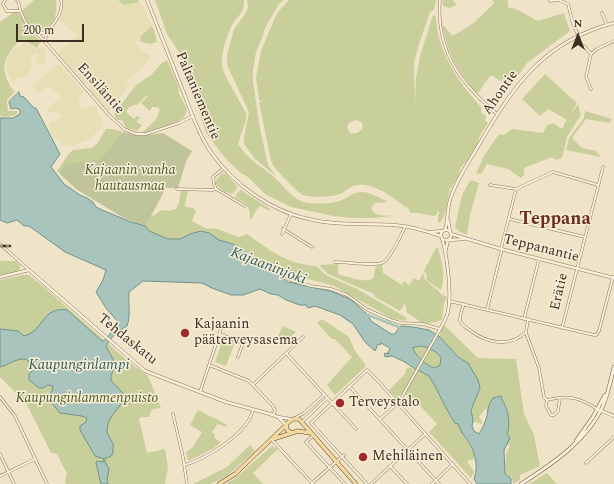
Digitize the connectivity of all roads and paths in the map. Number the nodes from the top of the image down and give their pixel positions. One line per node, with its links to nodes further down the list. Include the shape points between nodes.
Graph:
1 (4, 0): 7 (street, via 3,4 7,11)
2 (17, 0): 7 (street)
3 (61, 0): 11 (street, via 60,14)
4 (147, 0): 20 (street, Paltaniementie)
5 (440, 0): 19 (street, via 439,16 452,63 468,87)
6 (550, 1): 13 (street, via 559,0 568,4)
7 (20, 10): 12 (street, via 28,26)
8 (602, 13): 10 (street)
9 (614, 23): 10 (street, Ahontie)
10 (607, 25): 13 (street, Ahontie)
11 (47, 32): 12 (street); 14 (street)
12 (36, 34): 14 (street)
13 (579, 36): 19 (street, Ahontie, via 535,65 512,91)
14 (46, 41): 20 (street, Ensiläntie, via 48,47 124,130 146,134)
15 (614, 41): 17 (street)
16 (584, 46): 17 (street)
17 (591, 54): 18 (street, via 586,77)
18 (591, 89)
19 (498, 114): 30 (street, Ahontie, via 460,177 450,200)
20 (193, 116): 22 (street, Paltaniementie, via 204,141)
21 (602, 167): 24 (street, Erätie)
22 (224, 168): 26 (street, via 213,177); 29 (street, Paltaniementie, via 262,200)
23 (490, 185): 27 (street)
24 (598, 185): 27 (street, via 553,172); 39 (street, Erätie)
25 (177, 189): 26 (street)
26 (216, 189): 28 (street)
27 (516, 189): 31 (street)
28 (245, 206)
29 (291, 214): 32 (street, Paltaniementie, via 331,224); 33 (street)
30 (447, 216): 34 (street, Ahontie); 36 (street, Ahontie)
31 (509, 219): 39 (street); 44 (street)
32 (405, 227): 35 (street, Paltaniementie); 47 (street, via 383,263)
33 (283, 230): 37 (street); 43 (street)
34 (444, 231): 35 (street, Paltaniementie); 36 (street); 38 (street)
35 (428, 233): 38 (street, Paltaniementie)
36 (450, 233): 40 (street, Teppanantie); 41 (street, via 451,238)
37 (282, 234)
38 (441, 237): 41 (street); 45 (street)
39 (585, 237): 48 (street, Erätie)
40 (464, 239): 41 (street, Teppanantie); 44 (street, Teppanantie)
41 (448, 240): 45 (street)
42 (0, 244): 49 (street)
43 (312, 247)
44 (501, 249): 46 (street, Teppanantie); 55 (street)
45 (445, 253): 53 (street)
46 (539, 258): 48 (street, Teppanantie); 56 (street)
47 (335, 262)
48 (576, 268): 51 (street, Teppanantie); 58 (street, Erätie)
49 (29, 270): 52 (street); 70 (street, Tehdaskatu, via 145,371)
50 (279, 271): 60 (street, via 291,280 347,295 390,320 423,324)
51 (613, 277): 58 (street, via 596,335)
52 (0, 278)
53 (449, 301): 54 (street); 60 (street, via 448,312)
54 (464, 304): 55 (street); 61 (street, via 460,317 462,323 483,339 511,341)
55 (487, 310): 56 (street)
56 (524, 318): 57 (street)
57 (528, 319): 58 (street); 61 (street)
58 (562, 328)
59 (221, 329): 62 (street)
60 (440, 330): 77 (street)
61 (526, 332): 75 (street)
62 (220, 334): 65 (street, via 243,343); 66 (street)
63 (303, 337): 64 (street)
64 (286, 353): 68 (street); 71 (street)
65 (238, 357)
66 (209, 365): 68 (street, via 248,380); 70 (street)
67 (614, 367): 79 (main road)
68 (253, 385): 81 (street, via 274,408)
69 (349, 386): 76 (street); 77 (street, via 367,370); 85 (street)
70 (200, 392): 78 (street, Tehdaskatu)
71 (324, 395): 73 (street); 84 (street, via 304,414)
72 (0, 397): 98 (street, via 15,416)
73 (327, 398): 76 (street); 86 (street, via 304,418)
74 (560, 398): 75 (street); 75 (street, via 558,411 554,415 548,410); 79 (street, via 579,399)
75 (547, 400)
76 (332, 403): 88 (street); 97 (street, via 311,423)
77 (398, 403): 85 (street); 91 (street)
78 (253, 410): 81 (street, Tehdaskatu); 102 (street, via 249,420 219,448)
79 (599, 410): 82 (street); 121 (main road, via 588,430 552,464)
80 (173, 414): 102 (street)
81 (273, 415): 83 (street, Tehdaskatu)
82 (614, 416)
83 (278, 417): 84 (street, Tehdaskatu); 87 (street, Tehdaskatu)
84 (293, 419): 86 (main road, via 299,419); 87 (main road)
85 (380, 420): 95 (street)
86 (302, 423): 89 (main road); 92 (main road)
87 (285, 426): 90 (main road, via 287,431); 94 (main road)
88 (356, 428)
89 (298, 431): 90 (main road); 92 (main road)
90 (292, 433): 94 (main road)
91 (426, 434): 95 (street); 101 (street)
92 (312, 435): 99 (main road); 104 (street, via 306,442)
93 (614, 437): 100 (street)
94 (273, 439): 111 (main road); 112 (street)
95 (408, 450): 103 (street); 107 (street)
96 (0, 454): 105 (street)
97 (343, 455): 99 (street); 115 (street)
98 (36, 459): 105 (street); 109 (street)
99 (336, 461): 104 (street); 114 (main road)
100 (586, 463)
101 (453, 464): 107 (street); 120 (street)
102 (185, 465): 110 (street)
103 (390, 466): 116 (street); 117 (street)
104 (329, 467): 112 (street); 113 (street)
105 (8, 472): 106 (street); 108 (street)
106 (0, 476)
107 (436, 480): 118 (street); 119 (street)
108 (14, 484)
109 (47, 484)
110 (187, 484)
111 (219, 484)
112 (312, 484)
113 (345, 484)
114 (356, 484)
115 (367, 484)
116 (371, 484)
117 (407, 484)
118 (432, 484)
119 (439, 484)
120 (470, 484)
121 (521, 484)

